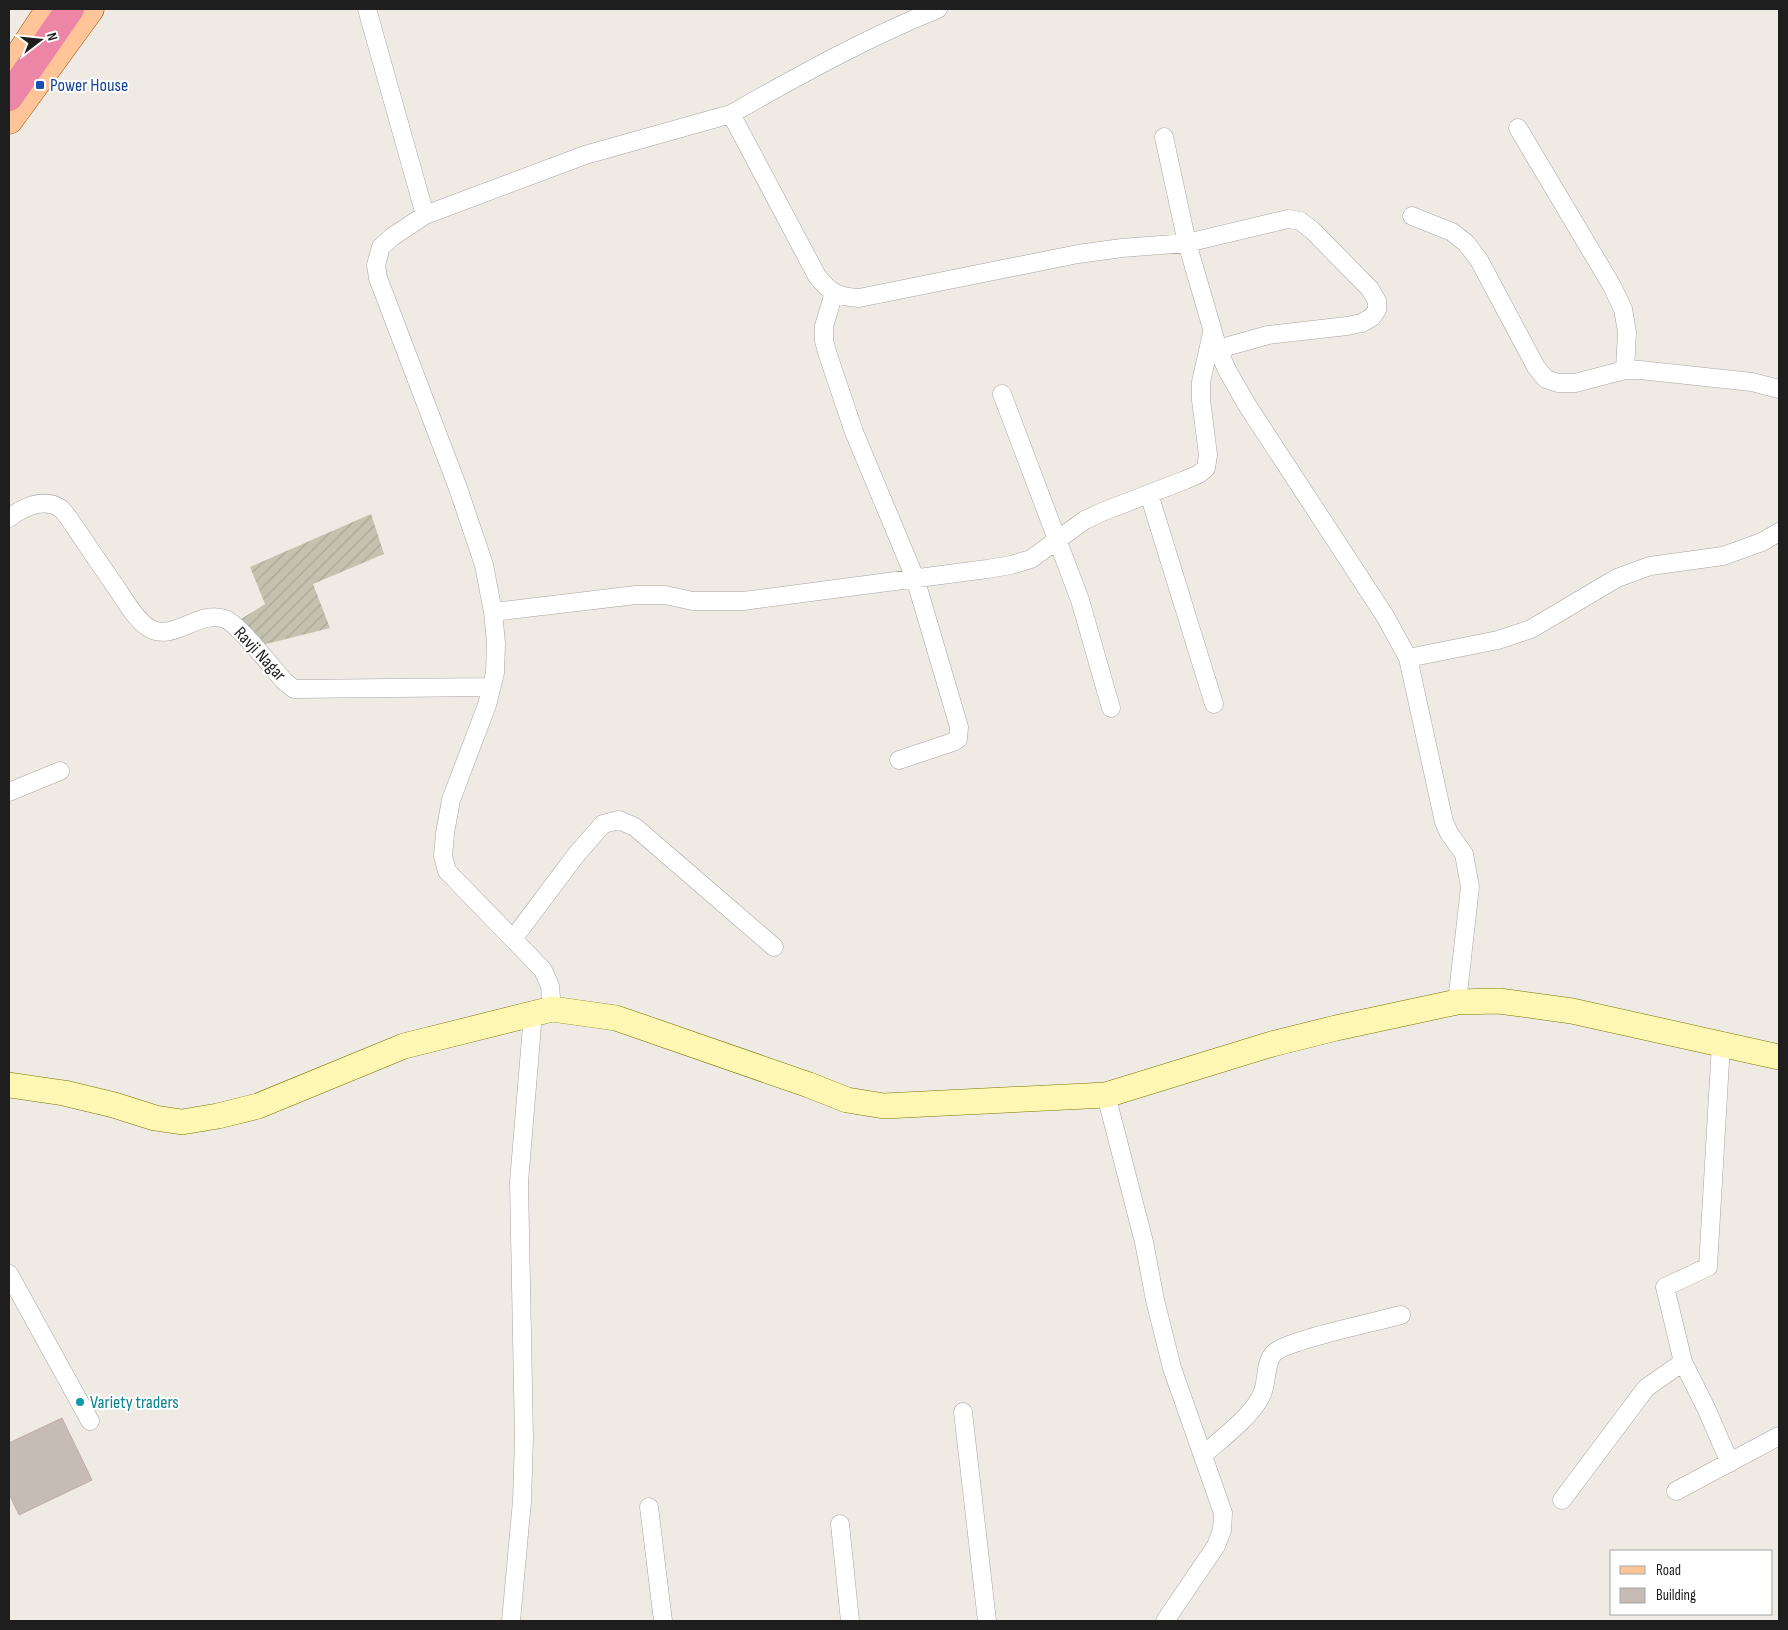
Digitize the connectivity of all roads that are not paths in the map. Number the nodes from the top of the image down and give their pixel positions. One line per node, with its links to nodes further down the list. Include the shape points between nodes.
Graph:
1 (50, 9): 6 (main road)
2 (70, 9): 7 (highway)
3 (90, 9): 9 (main road)
4 (367, 9): 12 (street)
5 (938, 9): 8 (street, via 880,33)
6 (9, 71)
7 (9, 97)
8 (731, 114): 12 (street, via 585,155); 15 (street, via 817,276)
9 (9, 120)
10 (1518, 128): 17 (street, via 1623,309 1627,332)
11 (1164, 137): 14 (street)
12 (426, 215): 25 (street, via 381,248 377,271 458,488 484,566)
13 (1412, 216): 17 (street, via 1452,232 1466,243 1479,260 1536,367 1546,378 1558,383 1574,383)
14 (1187, 242): 15 (street, via 1078,254 860,298); 16 (street); 16 (street, via 1288,219 1300,222 1312,230 1370,289 1377,301 1377,310 1372,317 1347,326)
15 (834, 293): 24 (street, via 824,326 824,341 854,432)
16 (1215, 341): 20 (street, via 1201,382 1208,455 1206,468 1199,474); 26 (street, via 1247,405 1385,616)
17 (1625, 370): 18 (street, via 1752,382)
18 (1779, 389)
19 (1002, 394): 23 (street)
20 (1149, 494): 23 (street, via 1085,520); 28 (street)
21 (9, 518): 27 (street, Ravji Nagar, via 36,504 60,508 130,608 148,628 166,632 214,616 226,619 294,689)
22 (1779, 532): 26 (street, via 1723,556 1650,566 1617,578 1531,628 1498,640)
23 (1058, 539): 24 (street, via 1031,559 1011,565); 29 (street, via 1080,600)
24 (915, 578): 25 (street, via 743,601 693,601 665,595 636,595); 30 (street, via 959,734 953,742)
25 (493, 612): 27 (street, via 496,643)
26 (1408, 658): 35 (street, via 1444,822 1464,854 1468,871 1470,887)
27 (491, 687): 33 (street, via 451,800 443,856 447,871)
28 (1214, 704)
29 (1111, 708)
30 (900, 760)
31 (60, 771): 32 (street)
32 (9, 792)
33 (513, 938): 34 (street, via 603,824 619,820 635,828); 36 (street, via 543,970 550,986)
34 (774, 947)
35 (1458, 1002): 37 (street, via 1499,1002 1572,1011); 40 (street, via 1272,1044)
36 (542, 1012): 39 (street, via 404,1046 258,1106 182,1122 155,1118 64,1093); 40 (street, via 616,1018 846,1100 884,1106); 53 (street, via 519,1182 524,1448)
37 (1721, 1044): 38 (street); 43 (street, via 1708,1267 1665,1287)
38 (1779, 1057)
39 (9, 1085)
40 (1106, 1094): 47 (street, via 1172,1368)
41 (9, 1274): 45 (street)
42 (1402, 1315): 47 (street, via 1301,1341 1274,1353 1262,1396 1251,1411)
43 (1683, 1362): 48 (street); 50 (street, via 1646,1388)
44 (962, 1412): 56 (street)
45 (90, 1421)
46 (1779, 1436): 48 (street)
47 (1202, 1455): 57 (street, via 1223,1513 1222,1530 1216,1546)
48 (1730, 1462): 49 (street)
49 (1676, 1491)
50 (1562, 1500)
51 (648, 1507): 54 (street)
52 (840, 1524): 55 (street)
53 (511, 1621)
54 (663, 1621)
55 (850, 1621)
56 (987, 1621)
57 (1165, 1621)

